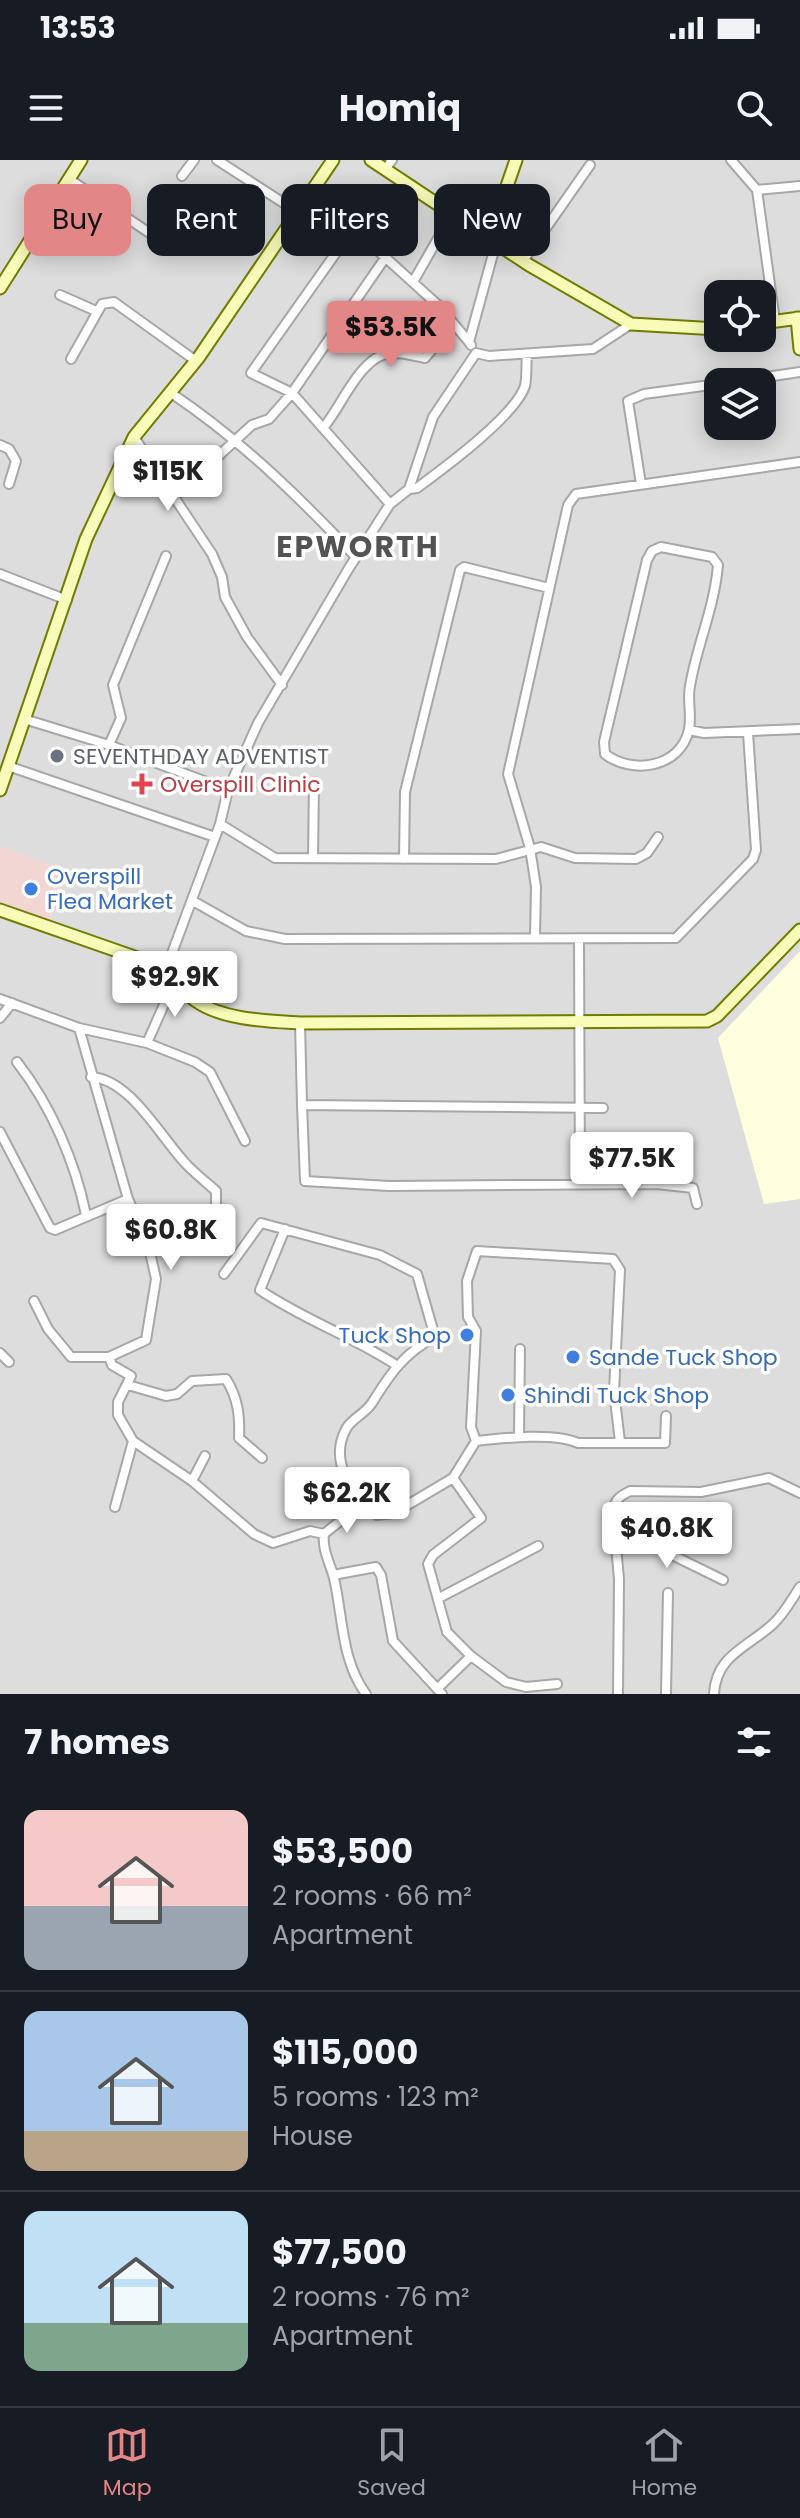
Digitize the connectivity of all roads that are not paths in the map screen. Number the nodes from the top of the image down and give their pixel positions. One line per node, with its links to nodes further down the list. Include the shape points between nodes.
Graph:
1 (81, 160): 11 (street)
2 (194, 160): 10 (street)
3 (217, 160): 16 (street)
4 (333, 160): 12 (street)
5 (371, 160): 8 (street)
6 (516, 160): 13 (street)
7 (731, 160): 15 (street)
8 (389, 165): 17 (street)
9 (590, 165): 25 (street)
10 (182, 176)
11 (69, 179): 18 (street); 28 (street)
12 (318, 184)
13 (509, 184)
14 (800, 186): 15 (street)
15 (757, 190): 26 (street)
16 (281, 197)
17 (434, 200)
18 (147, 231)
19 (281, 239): 41 (street)
20 (434, 245): 27 (street)
21 (334, 256): 46 (street, via 251,373)
22 (489, 256): 36 (street)
23 (516, 256): 25 (street)
24 (385, 258): 27 (street); 46 (street)
25 (523, 261): 33 (street)
26 (769, 280)
27 (413, 282): 34 (street)
28 (0, 288)
29 (60, 295): 30 (street)
30 (96, 311): 40 (street); 41 (street, via 114,302)
31 (798, 318): 32 (street); 37 (street)
32 (776, 321)
33 (631, 324): 35 (street); 39 (street, via 593,349)
34 (453, 325): 36 (street); 47 (street, via 425,358 392,353 378,357)
35 (704, 328)
36 (469, 342): 38 (street)
37 (800, 349)
38 (476, 353): 39 (street); 54 (street, via 433,417)
39 (527, 355): 54 (street, via 525,385 518,399 467,450)
40 (71, 359)
41 (196, 361): 45 (street)
42 (800, 372): 43 (street)
43 (776, 376)
44 (704, 386): 53 (street, via 628,401)
45 (171, 393): 48 (street); 49 (street)
46 (292, 393): 47 (street); 49 (street, via 269,419 252,425)
47 (323, 428): 56 (street)
48 (134, 437): 55 (street); 61 (street, via 86,539)
49 (236, 440): 55 (street); 58 (street)
50 (0, 445): 52 (street, via 16,461)
51 (800, 462): 53 (street)
52 (9, 484)
53 (641, 484): 60 (street, via 576,494 568,505)
54 (409, 489): 56 (street)
55 (175, 496): 62 (street, via 212,554 225,597 247,637)
56 (390, 504): 58 (street)
57 (166, 556): 67 (street, via 113,685 121,718)
58 (356, 557): 62 (street)
59 (0, 574): 61 (street)
60 (549, 588): 75 (street, via 508,774); 77 (street, via 460,570 405,792)
61 (67, 600): 63 (street)
62 (282, 685): 71 (street)
63 (24, 719): 67 (street); 68 (street)
64 (800, 729): 66 (street)
65 (689, 730): 65 (street, via 663,762 650,767 616,762 605,754 647,560 661,547 712,557 718,565 714,604 689,687); 66 (street)
66 (748, 733): 82 (street, via 753,859 676,938)
67 (109, 745): 71 (street)
68 (8, 766): 70 (street); 73 (street)
69 (314, 782): 76 (street)
70 (0, 790)
71 (228, 790): 72 (street)
72 (220, 824): 73 (street); 76 (street, via 275,858)
73 (215, 837): 78 (street)
74 (658, 837): 75 (street, via 636,859 575,858)
75 (530, 848): 77 (street, via 496,859); 81 (street)
76 (313, 858): 77 (street)
77 (404, 859)
78 (193, 901): 81 (street, via 246,931 285,939); 83 (street)
79 (0, 910): 83 (street, via 120,950)
80 (800, 930): 89 (street, via 707,1021)
81 (535, 937): 82 (street)
82 (579, 940): 89 (street)
83 (165, 972): 84 (street)
84 (174, 982): 88 (street, via 209,1007); 91 (street)
85 (0, 999): 86 (street)
86 (12, 1003): 87 (street); 90 (street)
87 (0, 1018)
88 (300, 1023): 89 (street); 94 (street)
89 (580, 1023): 95 (street)
90 (79, 1028): 91 (street); 93 (street)
91 (147, 1043): 98 (street, via 210,1072)
92 (17, 1062): 102 (street, via 56,1126)
93 (91, 1077): 100 (street); 103 (street, via 101,1077 140,1105 187,1165 216,1191)
94 (302, 1105): 95 (street); 99 (street, via 305,1181 389,1186)
95 (578, 1108): 96 (street); 99 (street)
96 (603, 1108)
97 (0, 1132): 102 (street, via 50,1228)
98 (245, 1141)
99 (580, 1184): 101 (street, via 693,1188)
100 (128, 1199): 102 (street); 109 (street, via 148,1243 156,1279 146,1340)
101 (697, 1204)
102 (86, 1215)
103 (216, 1224)
104 (285, 1229): 105 (street, via 261,1223); 111 (street, via 260,1290); 111 (street, via 380,1255 417,1274 435,1337 410,1350)
105 (224, 1274)
106 (34, 1301): 109 (street, via 71,1357)
107 (520, 1349): 114 (street)
108 (0, 1353): 110 (street)
109 (109, 1357): 112 (street, via 112,1365 131,1376)
110 (9, 1362)
111 (396, 1365): 123 (street, via 365,1413 346,1426 339,1450 342,1470)
112 (128, 1385): 115 (street, via 118,1402 118,1415); 119 (street, via 166,1396 192,1381 226,1379 240,1416 239,1438)
113 (666, 1416): 117 (street, via 665,1443)
114 (519, 1436): 116 (street); 117 (street)
115 (133, 1441): 121 (street); 124 (street)
116 (476, 1441): 117 (street, via 471,1427 476,1331 468,1317 467,1281 477,1251 504,1249 613,1259 620,1270 614,1391); 120 (street)
117 (620, 1442)
118 (205, 1456): 121 (street)
119 (262, 1458)
120 (453, 1478): 123 (street, via 394,1513 377,1515); 132 (street, via 481,1518 428,1564)
121 (192, 1481): 125 (street, via 254,1534 273,1543 310,1531)
122 (800, 1493): 126 (street, via 769,1478 701,1492 630,1491 614,1504)
123 (357, 1496): 125 (street)
124 (115, 1507)
125 (324, 1534): 128 (street)
126 (616, 1537): 129 (street, via 648,1539); 137 (street)
127 (538, 1546): 132 (street)
128 (333, 1575): 135 (street, via 376,1567 393,1641); 136 (street, via 346,1651)
129 (723, 1580)
130 (800, 1587): 139 (street, via 776,1621 724,1662 715,1675)
131 (668, 1593): 138 (street)
132 (439, 1598): 133 (street, via 447,1632)
133 (471, 1656): 134 (street, via 506,1682 526,1687); 135 (street)
134 (557, 1684)
135 (439, 1692)
136 (366, 1694)
137 (618, 1694)
138 (666, 1694)
139 (714, 1694)

